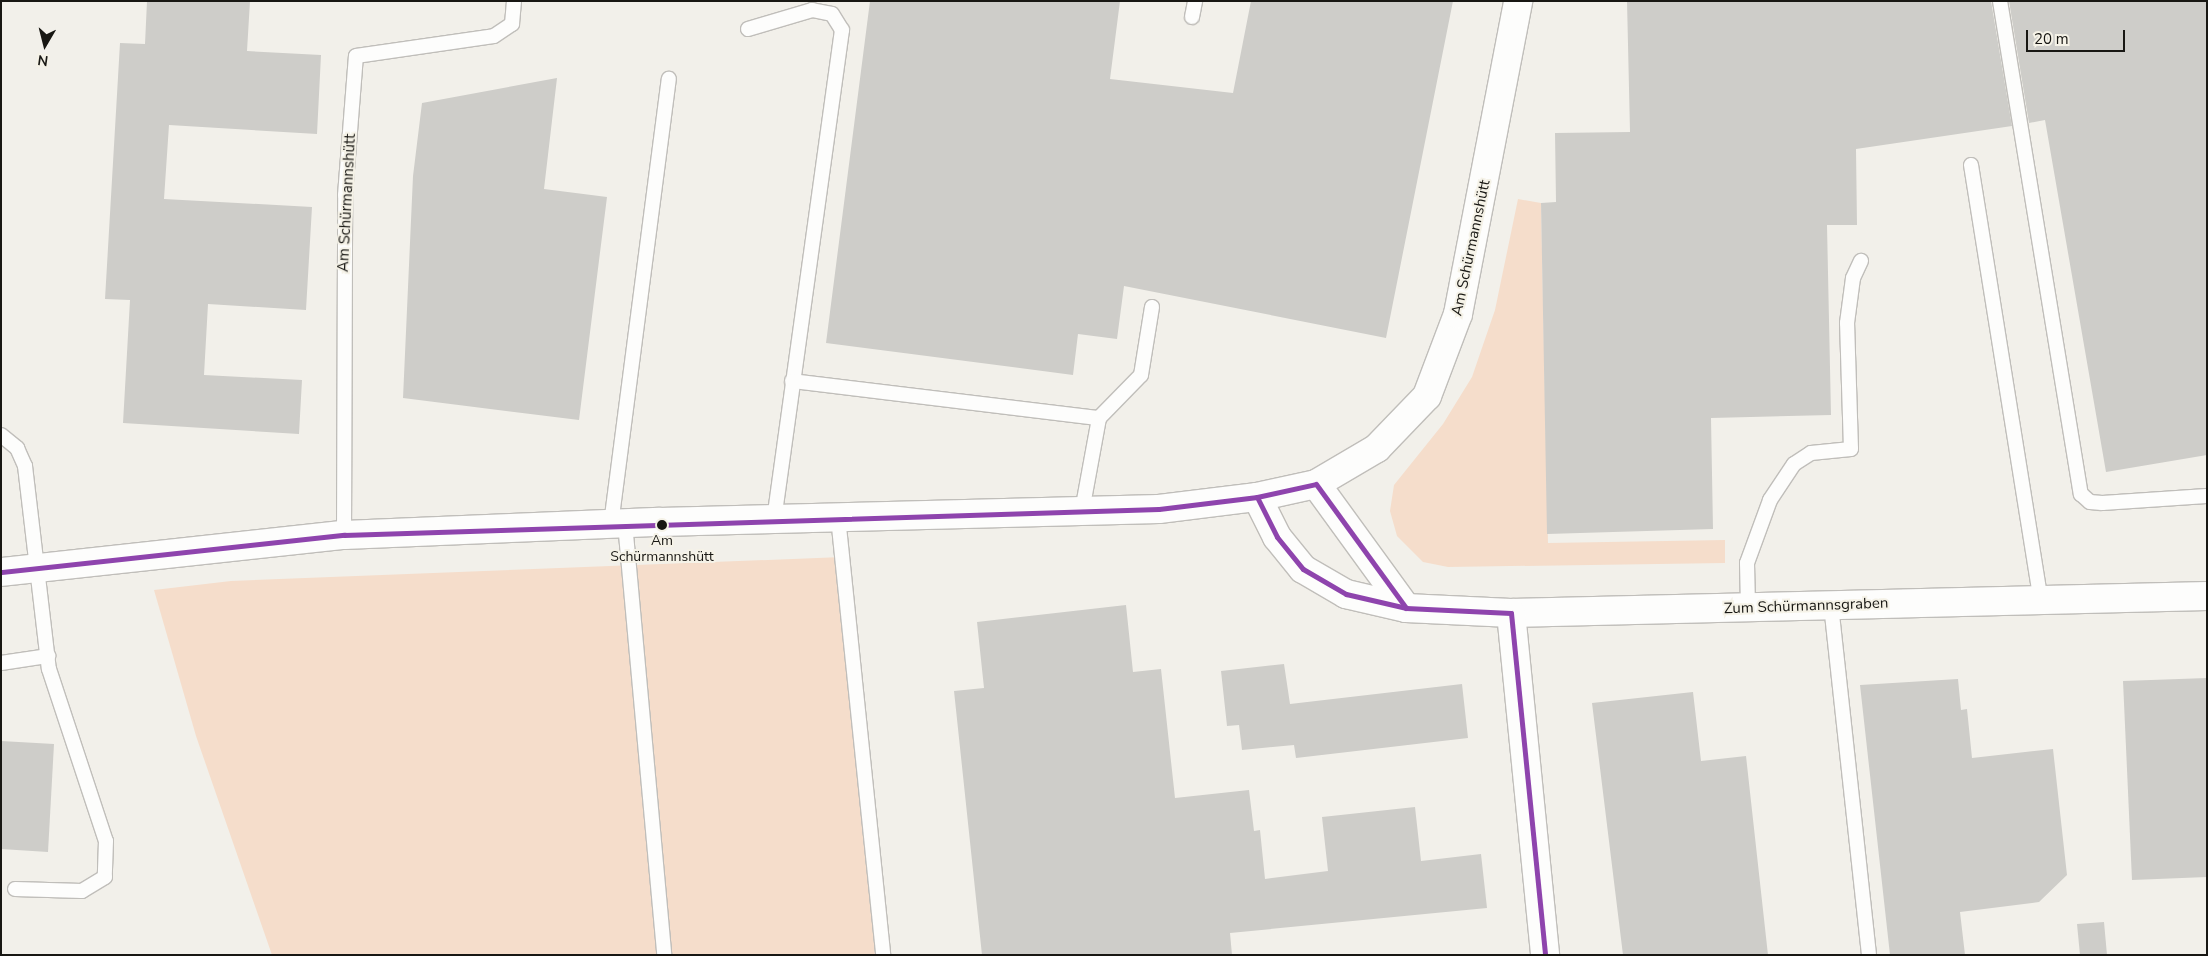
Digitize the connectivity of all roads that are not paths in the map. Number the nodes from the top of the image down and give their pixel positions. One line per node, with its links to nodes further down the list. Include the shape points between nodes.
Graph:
1 (514, 1): 21 (lane, Am Schürmannshütt, via 512,24 494,36 356,56 345,195)
2 (1196, 1): 5 (lane)
3 (1518, 1): 14 (street, Am Schürmannshütt, via 1458,314 1427,396 1377,448)
4 (2000, 1): 15 (lane, via 2081,494 2090,502 2102,503)
5 (1192, 17)
6 (748, 29): 11 (lane, via 812,10 832,14 842,30)
7 (669, 79): 20 (lane)
8 (1970, 165): 25 (lane)
9 (1861, 261): 27 (lane, via 1853,278 1847,323 1851,449 1811,453 1794,464 1770,500 1747,563)
10 (1152, 307): 12 (lane, via 1141,375)
11 (792, 381): 12 (lane); 19 (lane)
12 (1099, 418): 17 (lane)
13 (1, 435): 22 (lane, via 17,448 25,466)
14 (1316, 484): 16 (street, Am Schürmannshütt); 28 (street)
15 (2207, 496)
16 (1257, 497): 17 (street, Am Schürmannshütt, via 1159,509); 28 (street, Zum Schürmannsgraben, via 1277,537 1303,569 1346,594)
17 (1082, 511): 18 (street, Am Schürmannshütt)
18 (838, 517): 19 (street, Am Schürmannshütt); 34 (lane)
19 (774, 519): 20 (street, Am Schürmannshütt)
20 (618, 523): 21 (street, Am Schürmannshütt); 33 (lane)
21 (344, 535): 22 (street, Am Schürmannshütt)
22 (39, 568): 23 (street, Am Schürmannshütt); 30 (lane)
23 (1, 572)
24 (2207, 596): 25 (street, Zum Schürmannsgraben)
25 (2041, 600): 26 (street, Zum Schürmannsgraben)
26 (1831, 605): 27 (street, Zum Schürmannsgraben); 36 (lane)
27 (1748, 607): 29 (street, Zum Schürmannsgraben)
28 (1406, 608): 29 (street, Zum Schürmannsgraben)
29 (1511, 614): 35 (street)
30 (48, 656): 31 (lane); 32 (lane, via 106,841 105,877 82,891)
31 (1, 663)
32 (15, 889)
33 (664, 955)
34 (883, 955)
35 (1545, 955)
36 (1869, 955)

